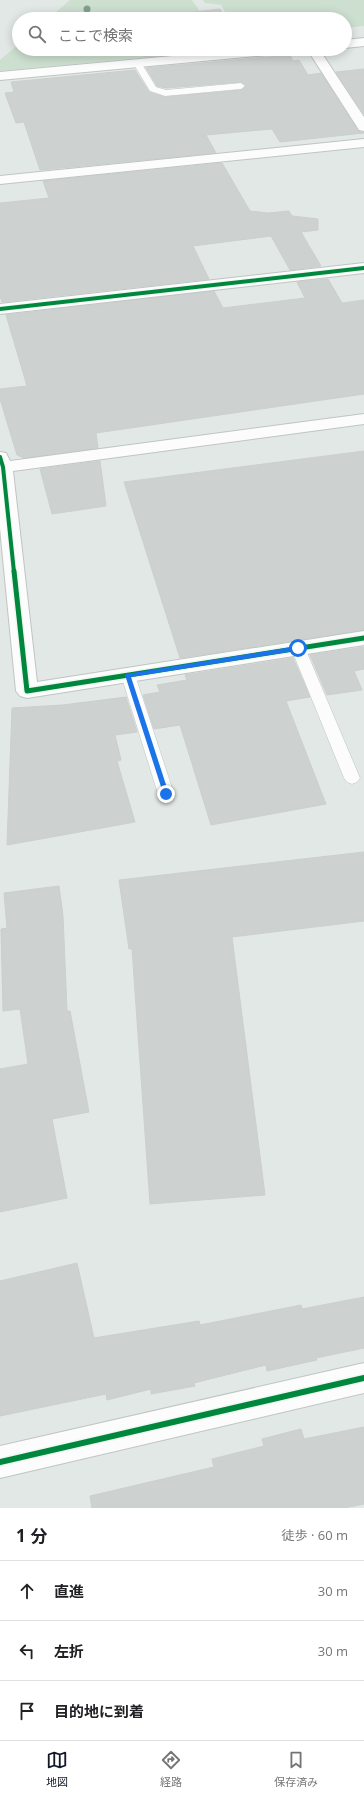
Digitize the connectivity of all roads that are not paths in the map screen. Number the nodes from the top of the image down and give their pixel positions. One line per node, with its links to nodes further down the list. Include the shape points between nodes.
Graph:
1 (364, 42): 2 (street)
2 (352, 43)
3 (213, 56): 5 (street)
4 (318, 56): 8 (street)
5 (137, 63): 6 (street); 7 (lane, via 153,89 165,93)
6 (0, 76)
7 (241, 86)
8 (364, 127)
9 (364, 143): 10 (street)
10 (0, 180)
11 (364, 268): 12 (street)
12 (0, 309)
13 (364, 419): 14 (street)
14 (1, 462): 17 (street, via 27,691)
15 (364, 638): 16 (street)
16 (298, 648): 17 (street); 18 (lane)
17 (128, 675): 19 (lane)
18 (352, 778)
19 (166, 794)
20 (364, 1378): 21 (street)
21 (0, 1462)

